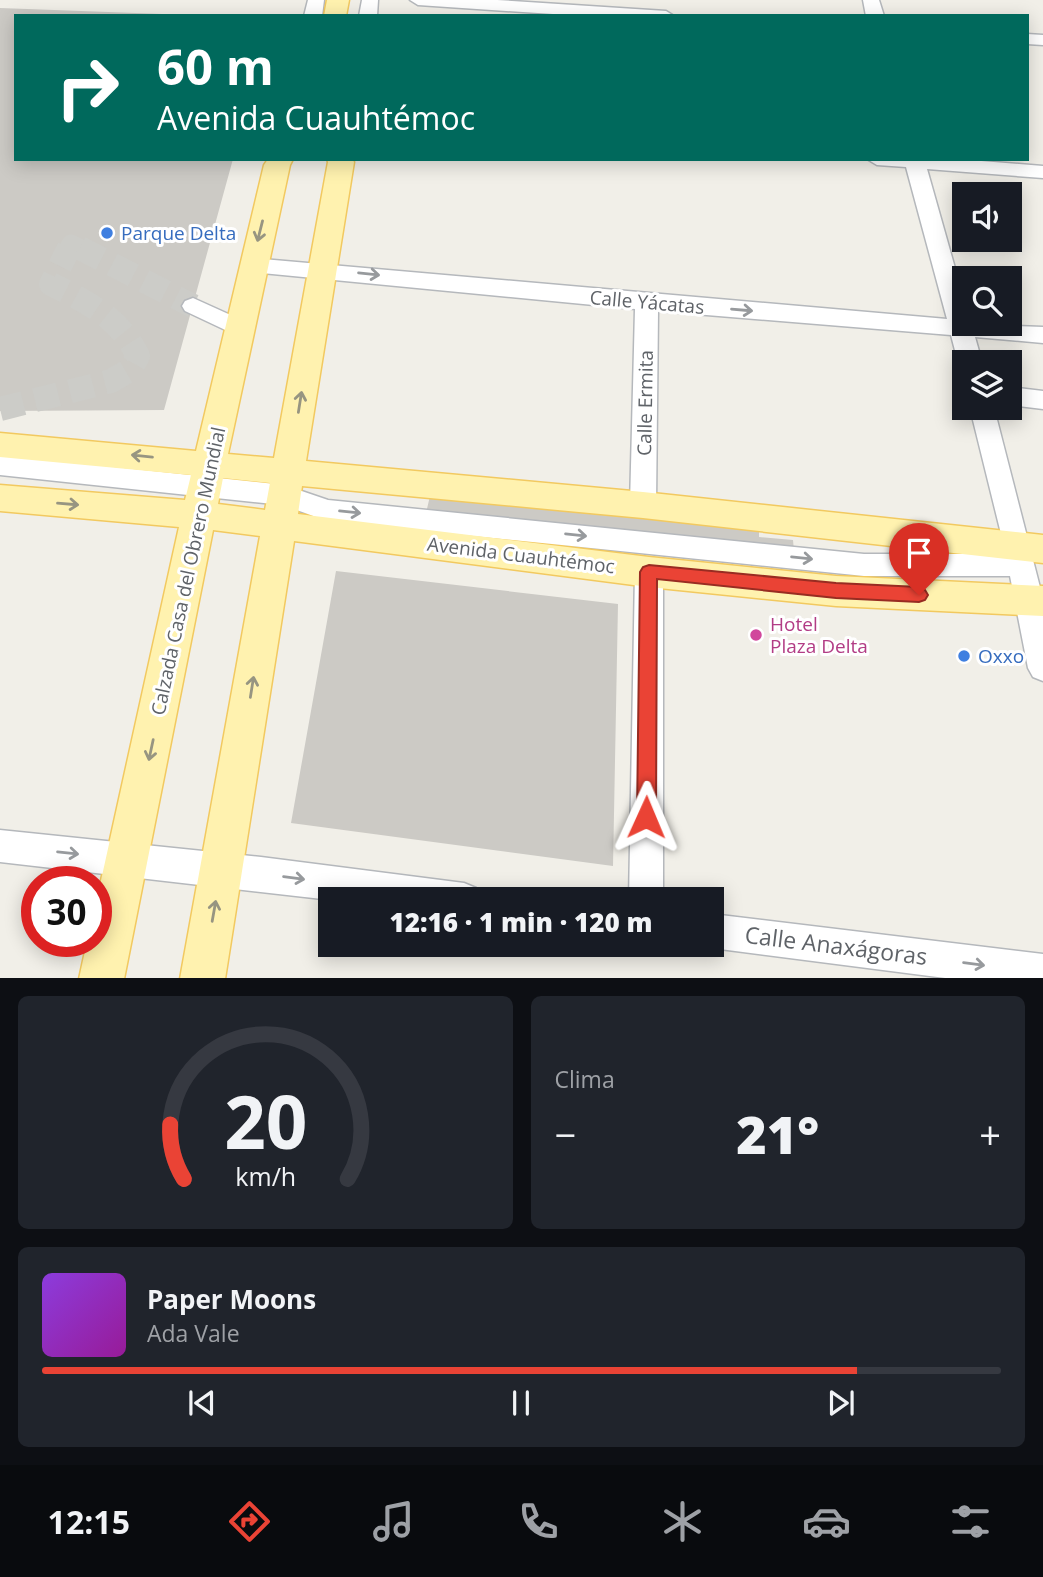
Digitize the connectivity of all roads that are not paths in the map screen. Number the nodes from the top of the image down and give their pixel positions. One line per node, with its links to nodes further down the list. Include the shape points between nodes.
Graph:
1 (418, 0): 2 (street)
2 (635, 14)
3 (279, 161): 7 (main road, Calzada Casa del Obrero Mundial, one-way to 7)
4 (341, 161): 8 (main road)
5 (915, 161): 6 (street); 9 (street)
6 (1043, 172)
7 (252, 265): 8 (street, Calle Yácatas); 13 (main road, Calzada Casa del Obrero Mundial)
8 (322, 269): 10 (street, Calle Yácatas, one-way to 10); 22 (main road, one-way to 8)
9 (952, 298)
10 (647, 302): 12 (street, Calle Yácatas, one-way to 12); 24 (street, Calle Ermita)
11 (193, 306): 13 (lane)
12 (952, 327)
13 (238, 328): 21 (main road, Calzada Casa del Obrero Mundial)
14 (1022, 333): 15 (street, Calle Yácatas)
15 (1043, 335)
16 (1022, 397): 17 (street)
17 (1043, 400)
18 (986, 420): 25 (street)
19 (0, 444): 21 (main road, Avenida Cuauhtémoc, one-way to 19)
20 (0, 466): 21 (street, Avenida Cuauhtémoc)
21 (205, 488): 22 (main road, Avenida Cuauhtémoc); 22 (main road, Avenida Cuauhtémoc); 23 (main road, Avenida Cuauhtémoc, one-way to 21); 30 (main road, Calzada Casa del Obrero Mundial, one-way to 30)
22 (284, 496): 24 (main road, Avenida Cuauhtémoc); 25 (street, Avenida Cuauhtémoc, via 327,510 864,565); 26 (main road, Avenida Cuauhtémoc); 31 (main road, one-way to 22)
23 (0, 498)
24 (643, 505): 25 (main road, Avenida Cuauhtémoc)
25 (1031, 557): 27 (street)
26 (649, 572): 27 (main road, Avenida Cuauhtémoc, via 836,591); 33 (street)
27 (1036, 601): 28 (street)
28 (1043, 668)
29 (0, 846): 30 (street, one-way to 30)
30 (128, 860): 31 (street); 36 (main road, Calzada Casa del Obrero Mundial)
31 (221, 871): 32 (street, one-way to 32); 37 (main road, one-way to 31)
32 (355, 887)
33 (646, 887)
34 (724, 932): 35 (street, Calle Anaxágoras, one-way to 35)
35 (1043, 972)
36 (101, 978)
37 (202, 978)

